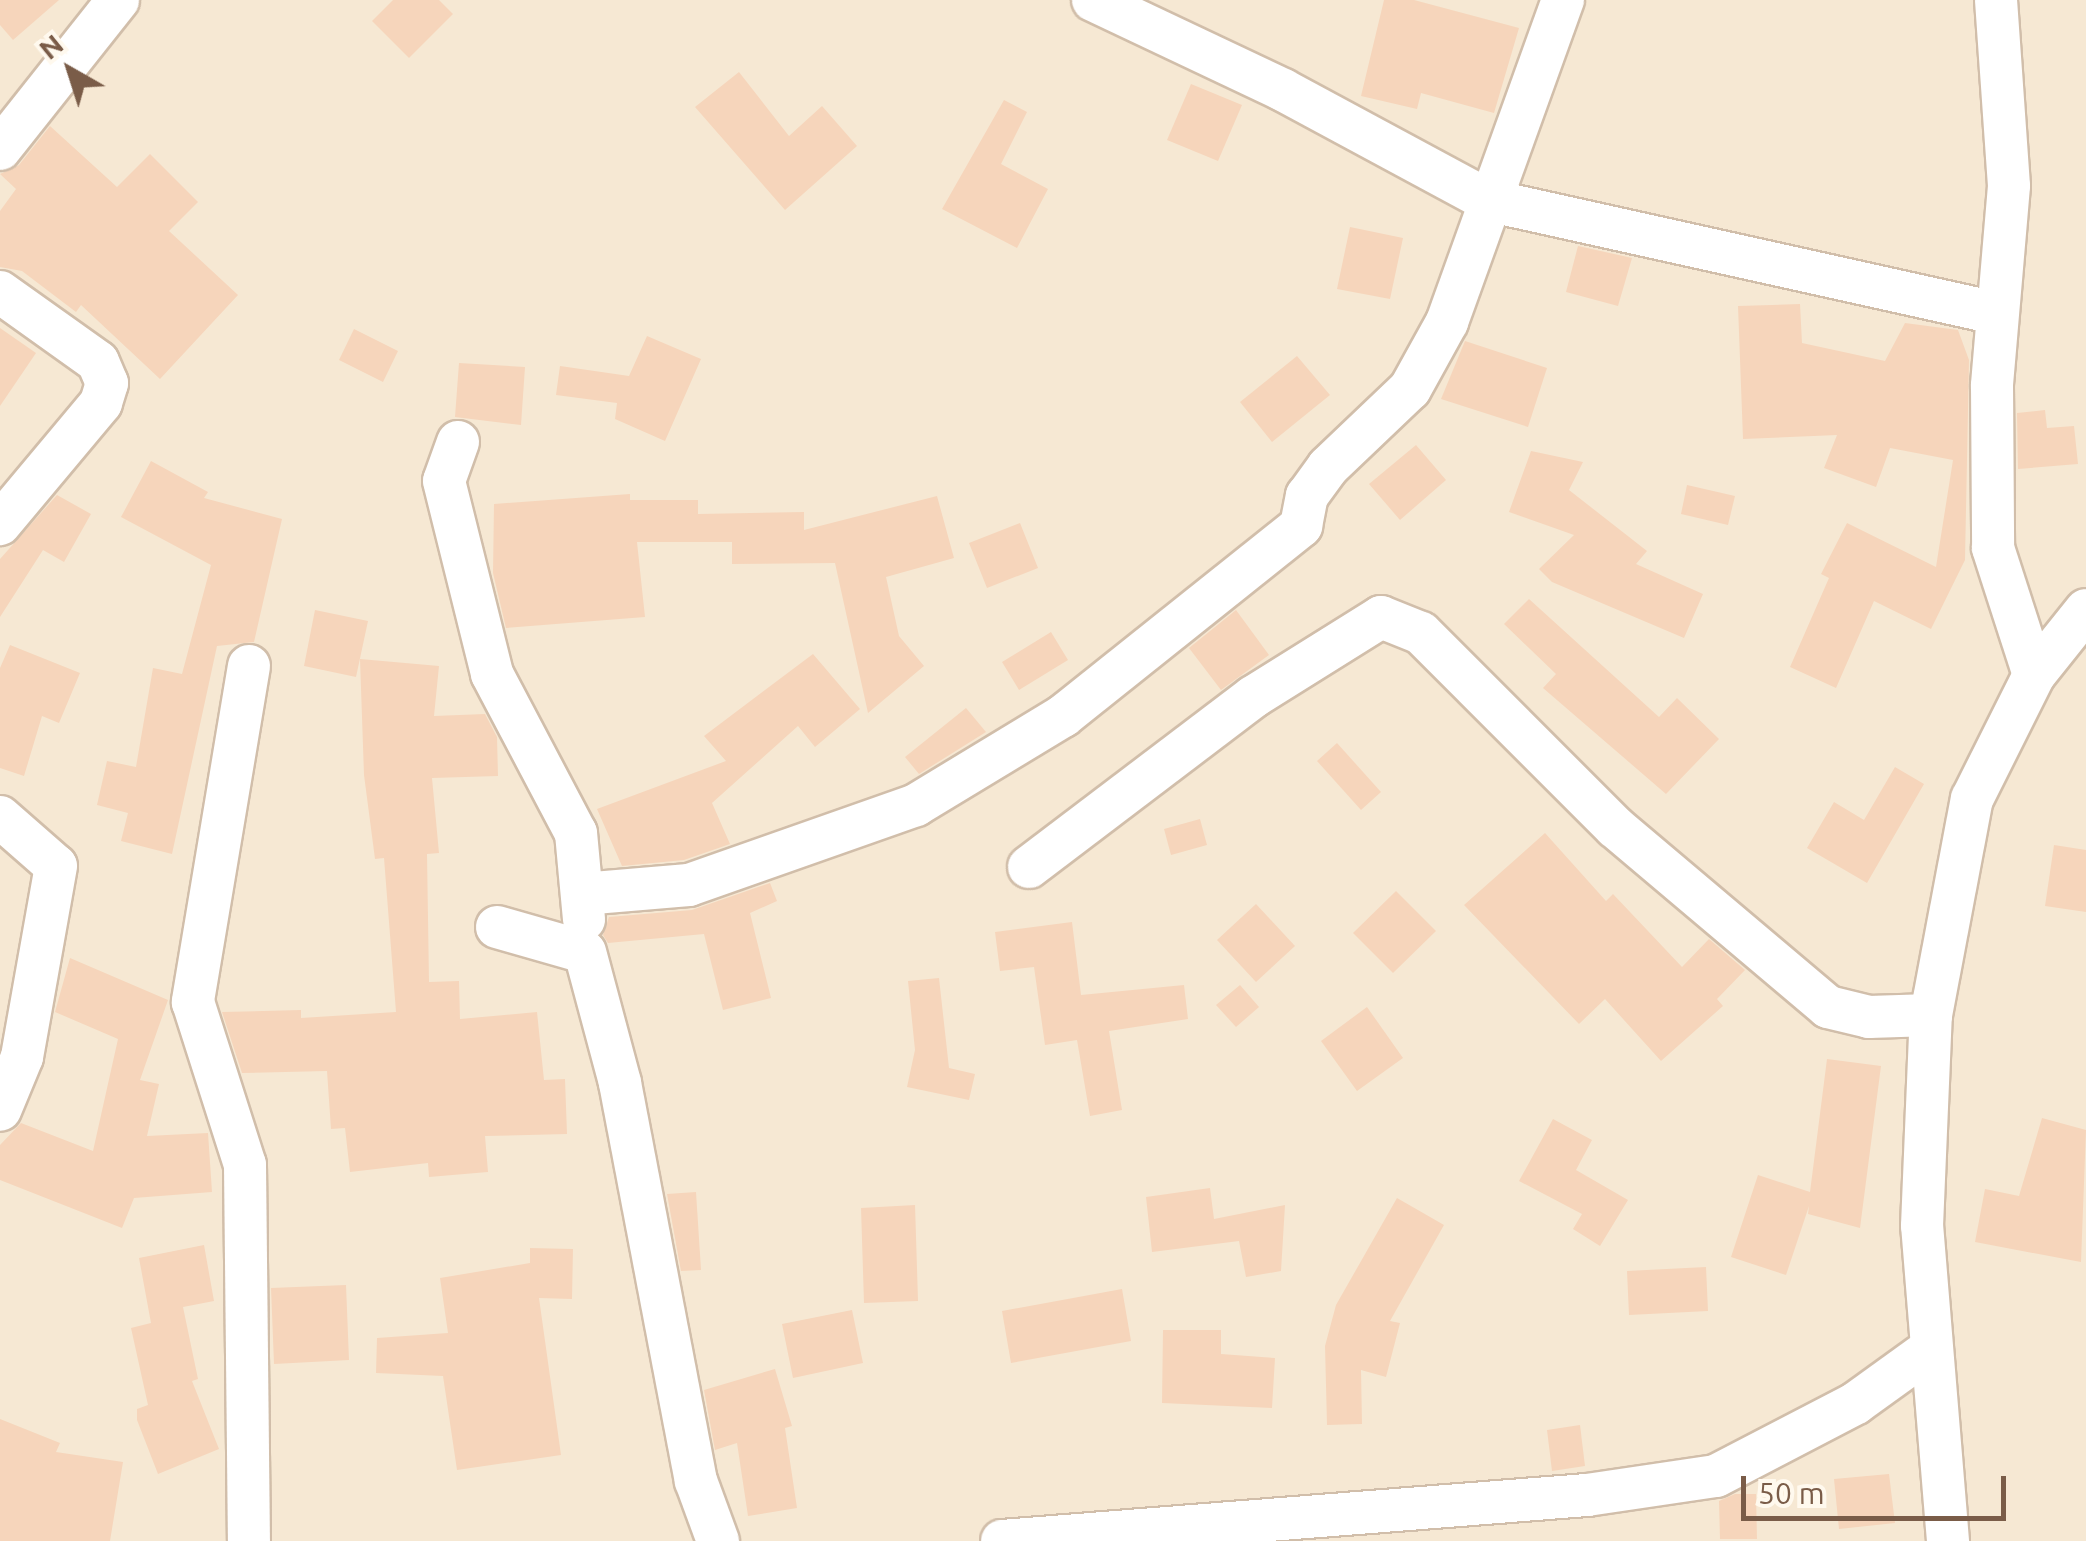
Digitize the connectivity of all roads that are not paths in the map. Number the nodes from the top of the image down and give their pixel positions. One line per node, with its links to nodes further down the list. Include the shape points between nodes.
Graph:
1 (118, 0): 5 (street)
2 (1093, 0): 6 (street, via 1283,90)
3 (1563, 0): 6 (street)
4 (1996, 0): 8 (street, via 2009,186)
5 (0, 149)
6 (1487, 200): 8 (street); 16 (street, via 1447,322 1410,389 1328,467 1307,496 1301,526 1063,716 916,805 689,884)
7 (0, 292): 10 (street, via 98,362 107,383 101,403)
8 (1996, 313): 13 (street, via 1993,548)
9 (458, 442): 16 (street, via 444,481 492,674 576,832)
10 (0, 524)
11 (2086, 610): 13 (street)
12 (249, 666): 23 (street, via 193,1002 245,1166)
13 (2034, 675): 19 (street, via 1972,799)
14 (0, 818): 20 (street, via 56,866 22,1057)
15 (1029, 867): 19 (street, via 1254,696 1382,617 1420,633 1615,827 1828,1008 1869,1017)
16 (582, 894): 18 (street)
17 (497, 927): 18 (street)
18 (584, 951): 24 (street, via 620,1083 696,1481)
19 (1931, 1015): 21 (street, via 1922,1226)
20 (0, 1110)
21 (1931, 1348): 22 (street, via 1856,1403 1716,1476 1587,1496); 26 (street)
22 (1116, 1536): 25 (street)
23 (250, 1541)
24 (718, 1541)
25 (1002, 1541)
26 (1948, 1541)

